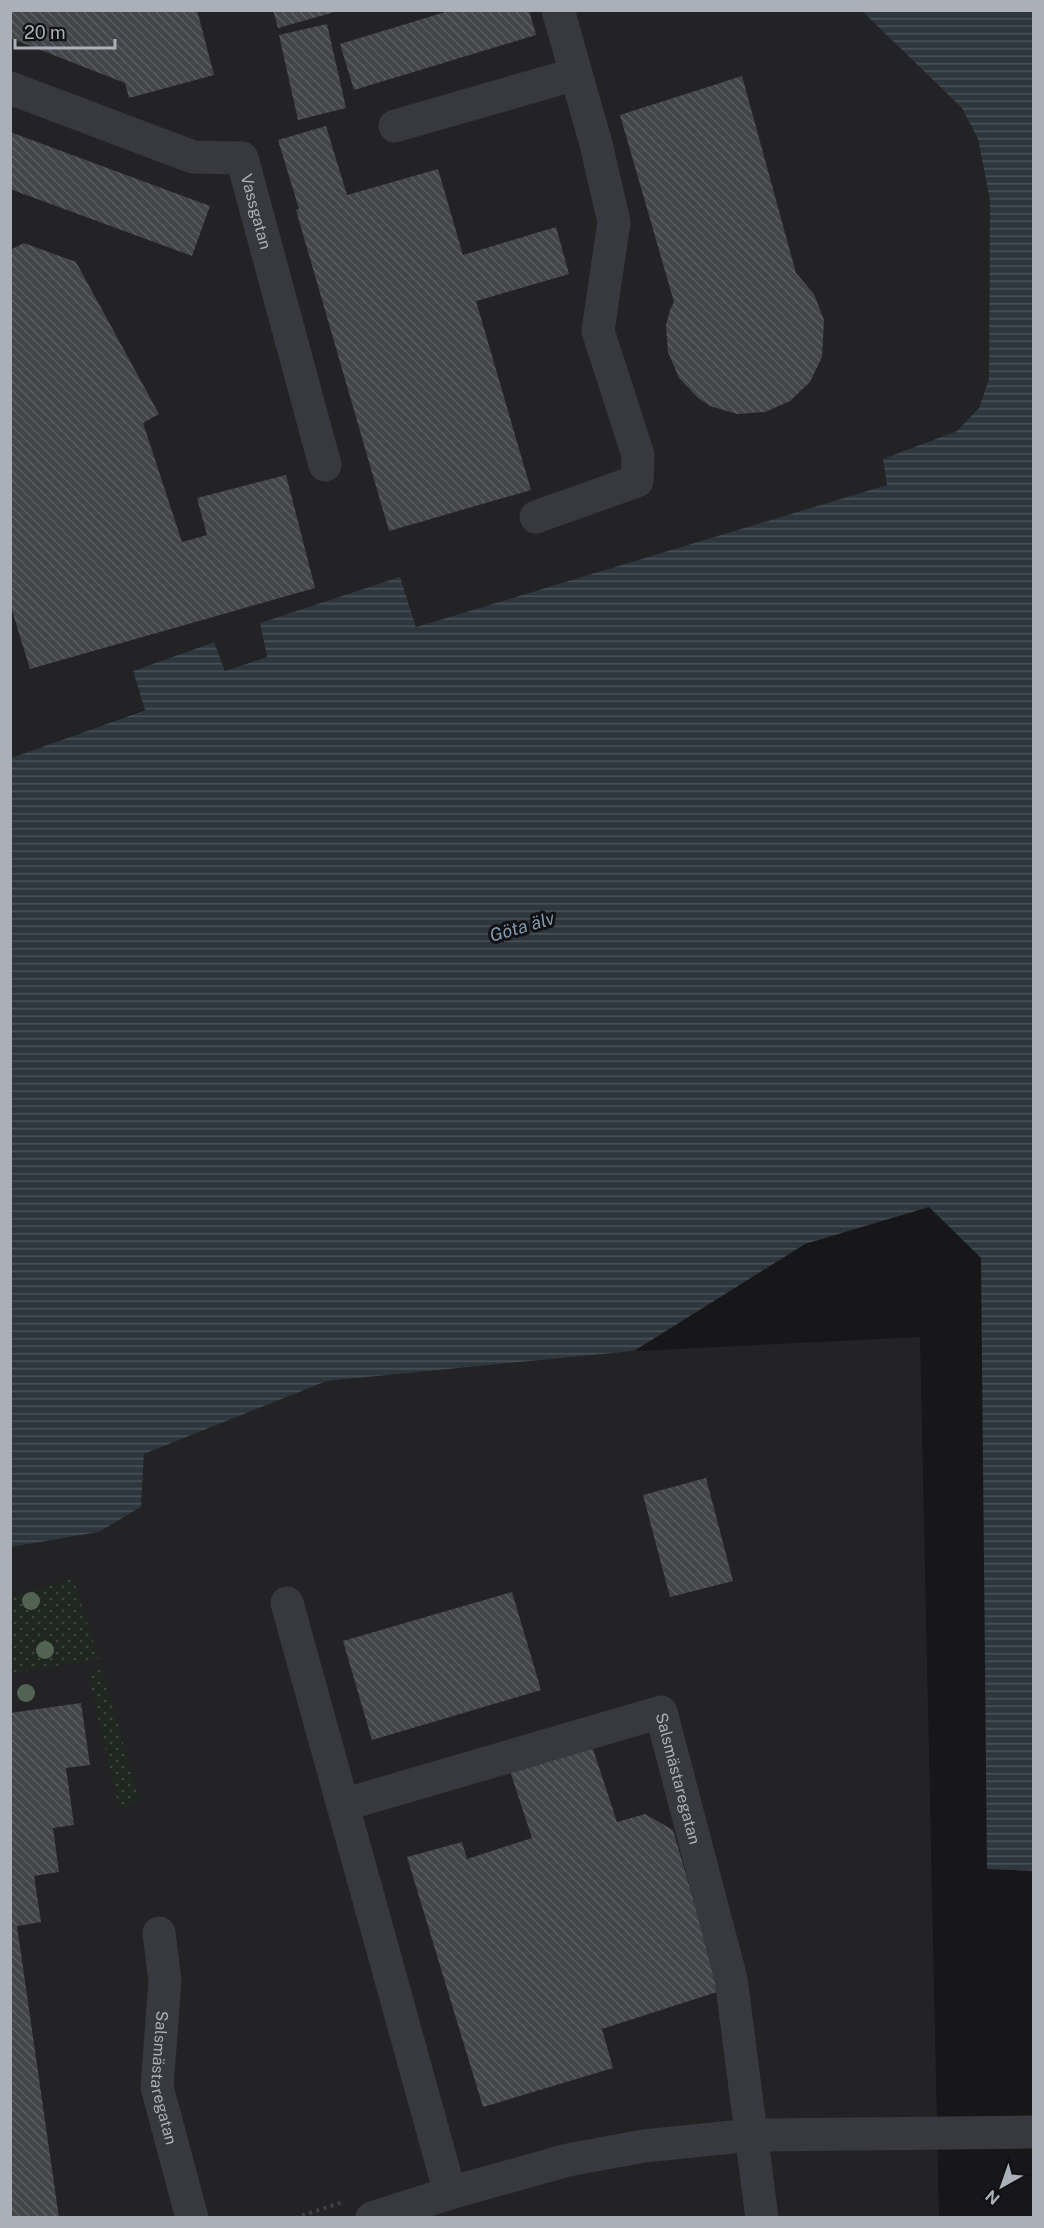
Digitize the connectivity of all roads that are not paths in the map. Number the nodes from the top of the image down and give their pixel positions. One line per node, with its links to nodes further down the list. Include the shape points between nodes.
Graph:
1 (558, 10): 2 (street)
2 (576, 74): 4 (street); 6 (street, via 614,222 598,331 639,455 637,481)
3 (10, 88): 5 (street, Vassgatan, via 193,157 242,158)
4 (395, 126)
5 (325, 465)
6 (536, 517)
7 (287, 1603): 8 (street)
8 (343, 1805): 11 (street, Salsmästaregatan, via 661,1712 731,1979); 12 (street)
9 (159, 1933): 13 (street, Salsmästaregatan, via 165,1981 157,2087)
10 (1034, 2132): 11 (street)
11 (752, 2134): 12 (street, via 644,2146 568,2160); 15 (street)
12 (450, 2193): 14 (street)
13 (192, 2217)
14 (376, 2217)
15 (762, 2217)

